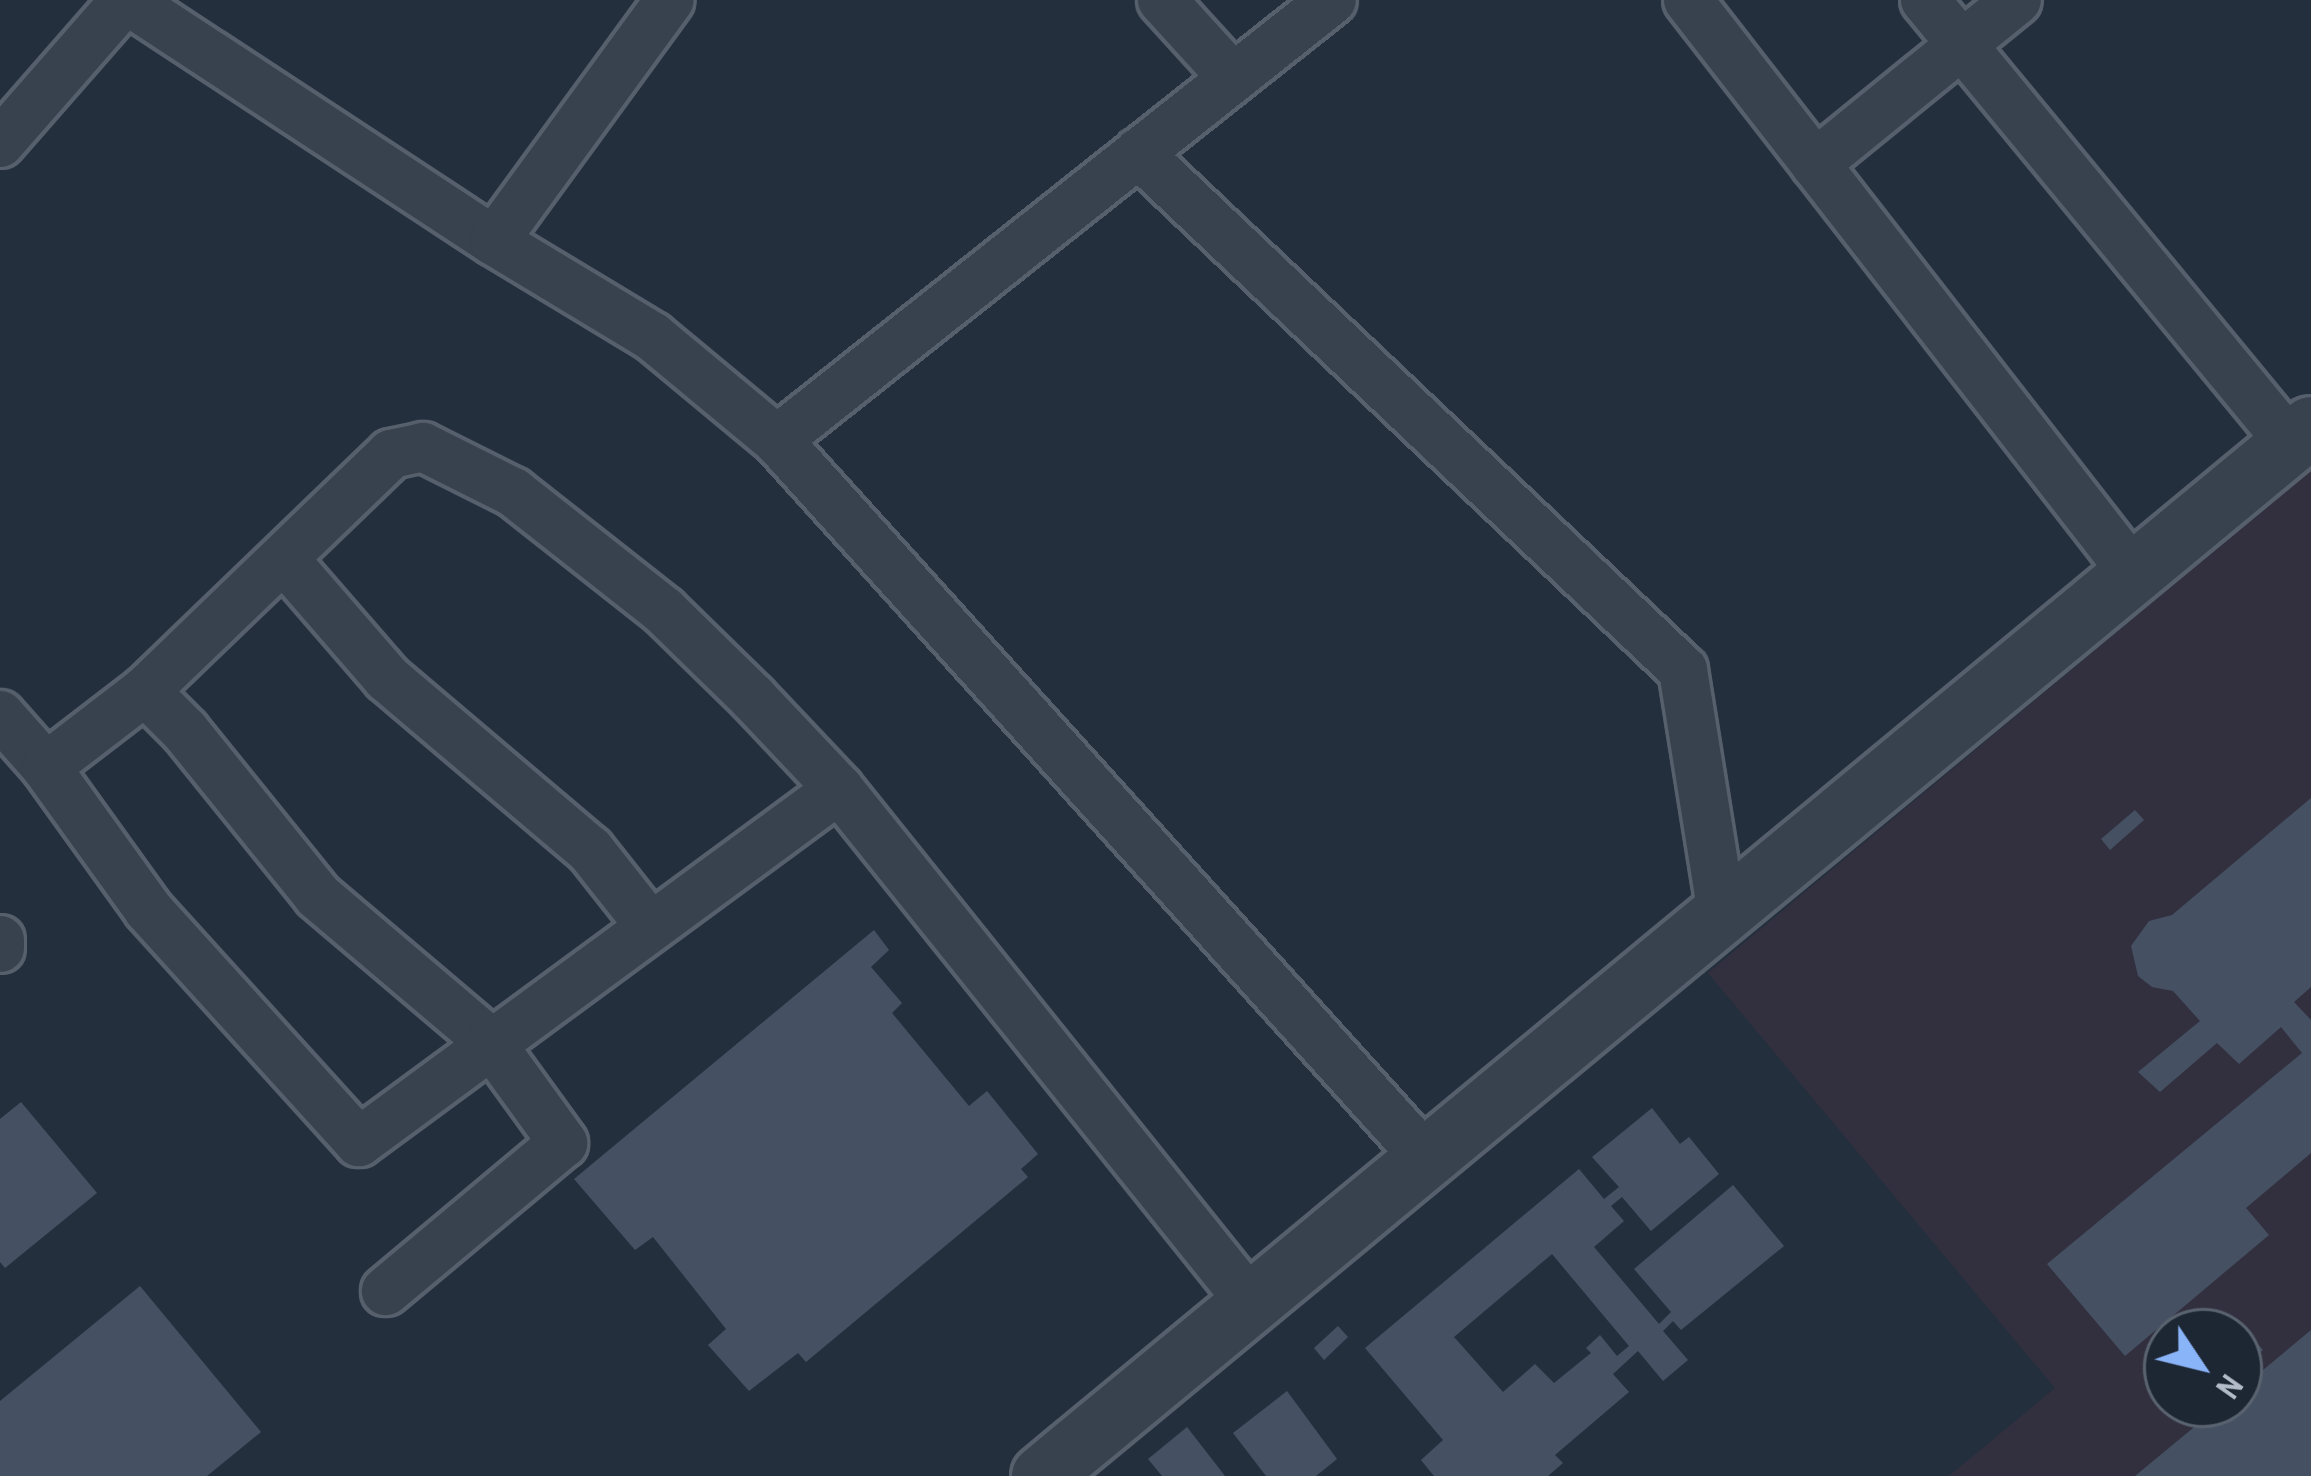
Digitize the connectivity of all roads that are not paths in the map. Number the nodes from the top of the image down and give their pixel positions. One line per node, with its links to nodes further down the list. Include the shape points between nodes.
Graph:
1 (126, 0): 10 (street); 13 (street)
2 (670, 0): 13 (street)
3 (1162, 0): 9 (street)
4 (1332, 0): 9 (street)
5 (1688, 0): 12 (street)
6 (1925, 0): 8 (street)
7 (2017, 0): 8 (street)
8 (1963, 46): 12 (street); 14 (street)
9 (1233, 78): 11 (street)
10 (0, 143)
11 (1138, 153): 15 (street); 22 (street, via 1683,670)
12 (1815, 164): 17 (street)
13 (494, 241): 15 (street, via 653,337)
14 (2301, 436): 17 (street)
15 (777, 440): 25 (street)
16 (284, 560): 18 (street); 21 (street, via 392,454 423,447 514,492 664,611); 23 (street, via 387,678 590,850)
17 (2134, 574): 22 (street)
18 (146, 691): 20 (street); 24 (street, via 318,896)
19 (0, 715): 20 (street)
20 (46, 767): 24 (street, via 148,909 359,1142)
21 (839, 789): 23 (street); 27 (street)
22 (1722, 914): 25 (street)
23 (650, 926): 24 (street)
24 (490, 1042): 26 (street, via 563,1143)
25 (1425, 1157): 27 (street)
26 (386, 1291)
27 (1251, 1303): 28 (street)
28 (1042, 1476)

